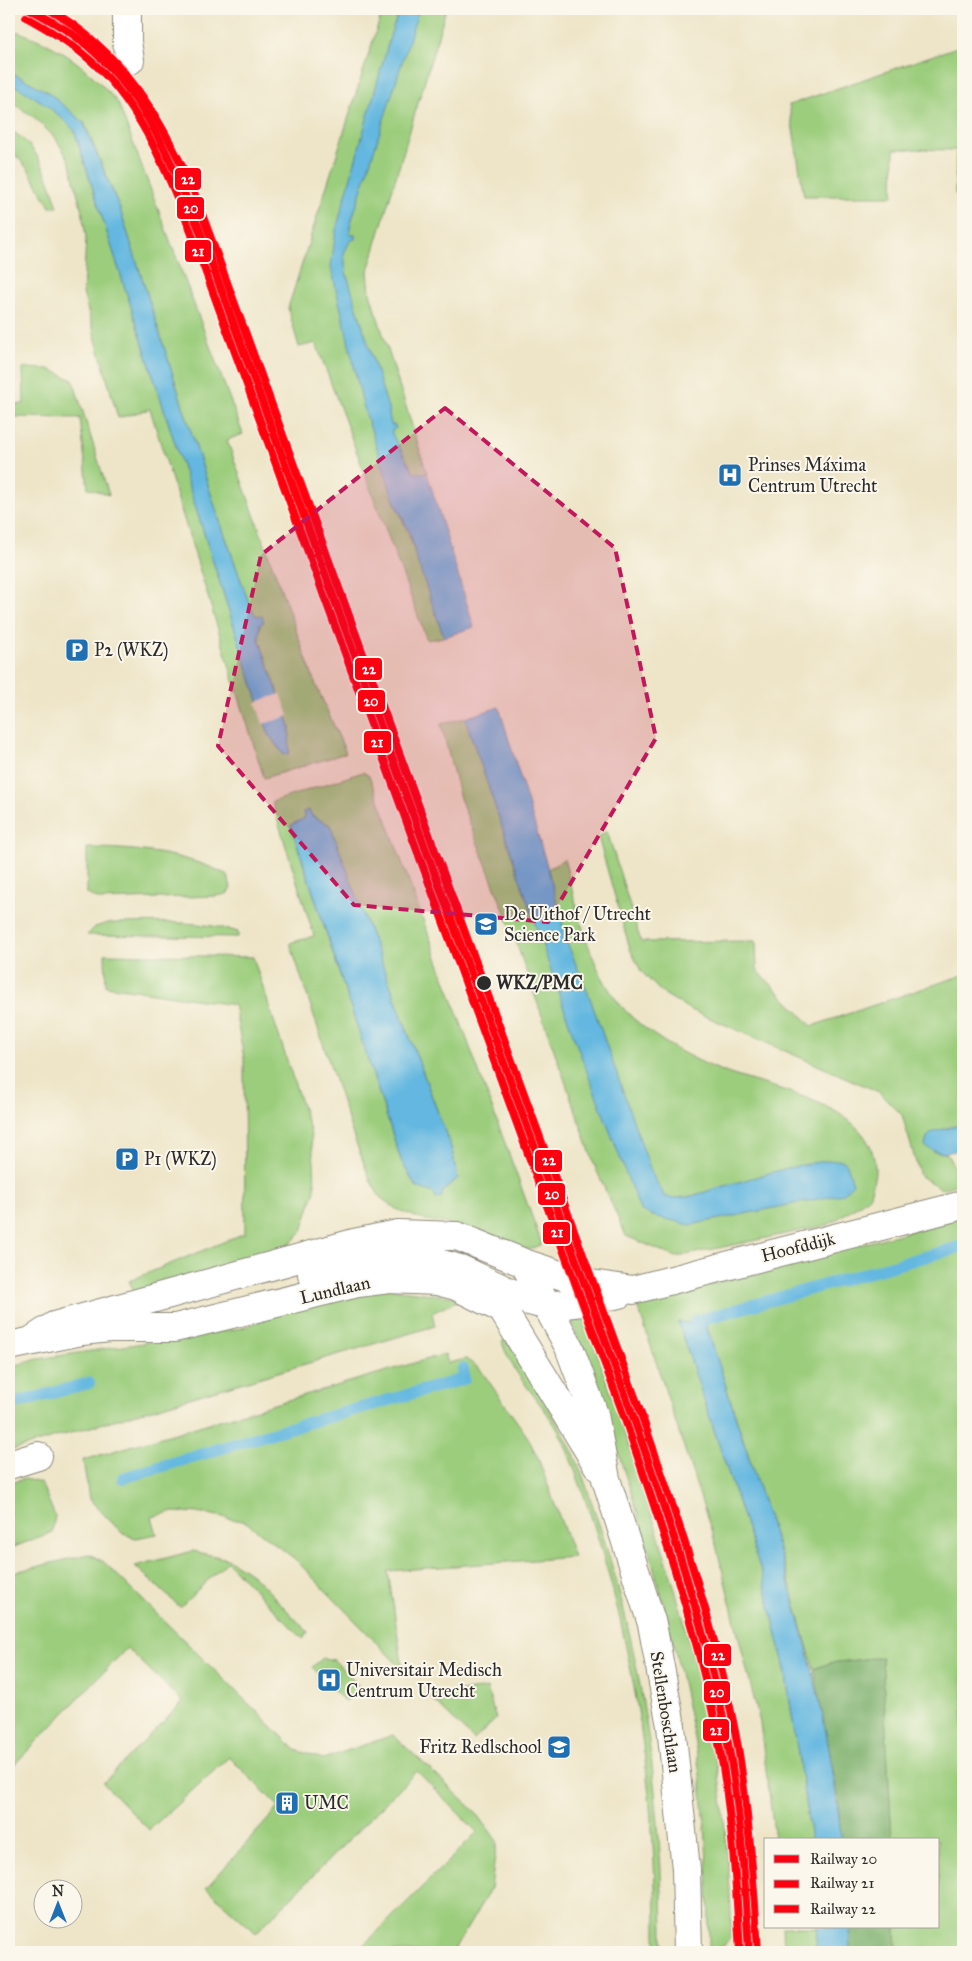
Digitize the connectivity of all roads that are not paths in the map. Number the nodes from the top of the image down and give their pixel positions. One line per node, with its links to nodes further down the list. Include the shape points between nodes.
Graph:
1 (127, 9): 2 (main road)
2 (130, 60)
3 (963, 1205): 6 (main road, Hoofddijk)
4 (348, 1255): 5 (main road, Lundlaan, via 398,1234 457,1236); 7 (main road, Lundlaan, via 427,1260 460,1269 528,1301); 8 (main road, Lundlaan); 9 (main road, Lundlaan, via 54,1326)
5 (524, 1263): 6 (main road, Hoofddijk, via 584,1283); 7 (main road)
6 (623, 1289): 7 (main road, Hoofddijk, via 590,1301)
7 (548, 1306): 13 (main road, Stellenboschlaan, via 569,1347 594,1414)
8 (110, 1328): 9 (main road, Lundlaan); 10 (main road, Lundlaan, via 175,1328 358,1284 389,1279 437,1281 456,1286 502,1309)
9 (21, 1342)
10 (531, 1356): 13 (main road, Stellenboschlaan)
11 (38, 1456): 12 (main road)
12 (9, 1465)
13 (606, 1479): 14 (main road, Stellenboschlaan, via 652,1624 671,1726 686,1868)
14 (688, 1952)

